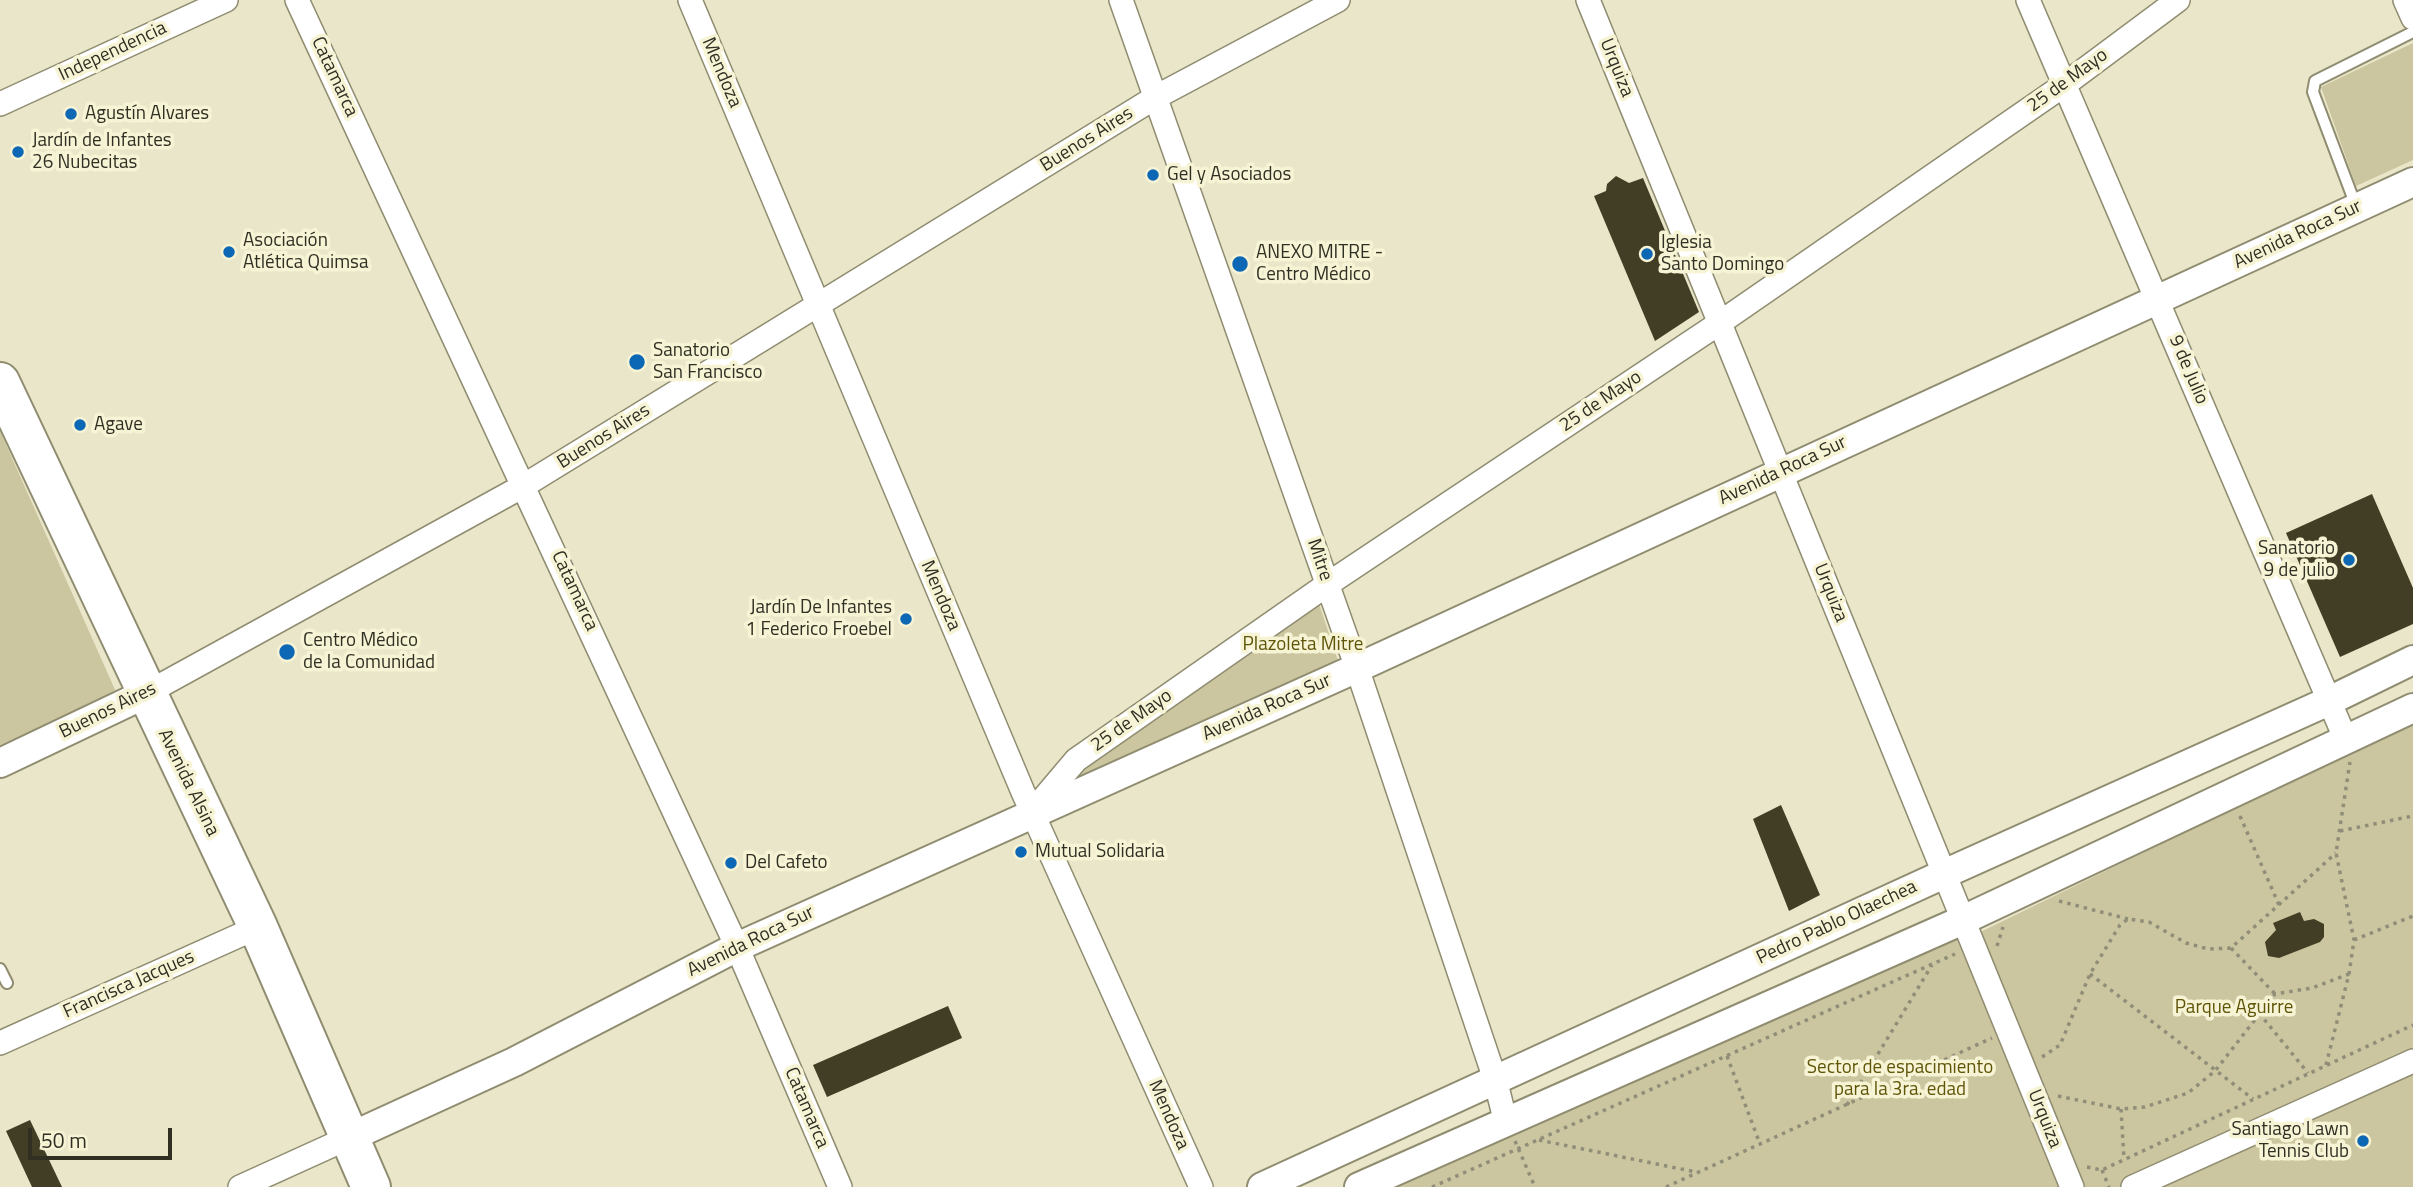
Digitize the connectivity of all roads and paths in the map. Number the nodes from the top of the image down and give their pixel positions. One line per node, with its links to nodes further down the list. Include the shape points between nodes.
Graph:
1 (226, 0): 14 (street, Independencia)
2 (297, 0): 22 (street, Catamarca)
3 (690, 0): 18 (street, Mendoza)
4 (1121, 0): 13 (street, Mitre)
5 (1338, 0): 13 (street, Buenos Aires)
6 (1588, 0): 19 (street, Urquiza)
7 (2028, 0): 12 (street, 9 de Julio)
8 (2178, 0): 12 (street, 25 de Mayo)
9 (2405, 0): 10 (street)
10 (2413, 18)
11 (2413, 32): 16 (lane, via 2315,81 2313,92)
12 (2064, 85): 17 (street, 9 de Julio); 19 (street, 25 de Mayo)
13 (1156, 97): 18 (street, Buenos Aires); 23 (street, Mitre)
14 (0, 104)
15 (2413, 182): 16 (street, Avenida Roca Sur)
16 (2357, 208): 17 (street, Avenida Roca Sur)
17 (2158, 300): 21 (street, Avenida Roca Sur); 27 (street, 9 de Julio)
18 (817, 305): 22 (street, Buenos Aires); 33 (street, Mendoza)
19 (1721, 322): 21 (street, Urquiza); 23 (street, 25 de Mayo)
20 (0, 382): 26 (highway, Avenida Alsina)
21 (1781, 472): 25 (street, Avenida Roca Sur); 37 (street, Urquiza)
22 (525, 485): 26 (street, Buenos Aires); 47 (street, Catamarca)
23 (1328, 584): 25 (street, Mitre); 33 (street, 25 de Mayo, via 1076,760)
24 (2413, 660): 27 (street, Pedro Pablo Olaechea)
25 (1357, 668): 33 (street, Avenida Roca Sur); 66 (street, Mitre)
26 (145, 694): 30 (street, Buenos Aires); 43 (highway, Avenida Alsina)
27 (2329, 701): 29 (street, 9 de Julio); 37 (street, Pedro Pablo Olaechea)
28 (2413, 708): 29 (street)
29 (2353, 754): 31 (path); 35 (path); 44 (street)
30 (0, 763)
31 (2337, 769)
32 (2251, 809): 39 (path, via 2239,814)
33 (1032, 813): 47 (street, Avenida Roca Sur); 83 (street, Mendoza)
34 (2413, 816): 35 (path)
35 (2339, 831): 36 (path)
36 (2336, 853): 39 (path); 46 (path)
37 (1944, 874): 44 (street, Urquiza); 66 (street, Pedro Pablo Olaechea)
38 (2064, 894): 41 (path, via 2052,900)
39 (2279, 905): 49 (path)
40 (2413, 916): 46 (path)
41 (2128, 919): 49 (path, via 2149,922 2186,943 2208,949); 52 (path)
42 (2004, 926): 45 (path)
43 (258, 927): 59 (street, Francisca Jacques); 72 (highway, Avenida Alsina)
44 (1968, 933): 45 (path); 50 (path); 71 (street); 89 (street, Urquiza)
45 (1999, 936): 48 (path)
46 (2354, 940): 53 (path)
47 (737, 947): 72 (street, Avenida Roca Sur, via 514,1062); 82 (street, Catamarca)
48 (1997, 947)
49 (2231, 948): 55 (path)
50 (1933, 964): 61 (path); 68 (path)
51 (0, 969): 54 (lane)
52 (2090, 974): 60 (path, via 2060,1045 2041,1058); 64 (path)
53 (2350, 974): 55 (path, via 2312,988); 63 (path)
54 (7, 984)
55 (2275, 993): 56 (path)
56 (2259, 1013): 64 (path); 65 (path)
57 (2413, 1025): 63 (path)
58 (1992, 1038): 68 (path)
59 (0, 1043)
60 (2036, 1046)
61 (1727, 1056): 73 (path); 74 (path)
62 (2413, 1061): 91 (street)
63 (2326, 1065): 65 (path)
64 (2216, 1070): 67 (path); 70 (path, via 2188,1093 2146,1107)
65 (2308, 1073): 67 (path)
66 (1495, 1079): 71 (street, Mitre); 84 (street, Pedro Pablo Olaechea)
67 (2253, 1099): 76 (path)
68 (1847, 1105): 74 (path)
69 (2060, 1107): 70 (path, via 2056,1095)
70 (2121, 1109): 76 (path)
71 (1506, 1124): 75 (path); 85 (street)
72 (348, 1138): 80 (street, Avenida Roca Sur); 81 (highway, Avenida Alsina)
73 (1538, 1140): 75 (path); 79 (path)
74 (1760, 1144): 79 (path)
75 (1519, 1148): 86 (path); 87 (path)
76 (2124, 1160): 78 (path)
77 (2083, 1163): 78 (path, via 2089,1169)
78 (2102, 1170): 90 (path)
79 (1698, 1172): 88 (path)
80 (240, 1187)
81 (371, 1187)
82 (840, 1187)
83 (1201, 1187)
84 (1262, 1187)
85 (1359, 1187)
86 (1432, 1187)
87 (1535, 1187)
88 (1666, 1187)
89 (2072, 1187)
90 (2109, 1187)
91 (2133, 1187)

